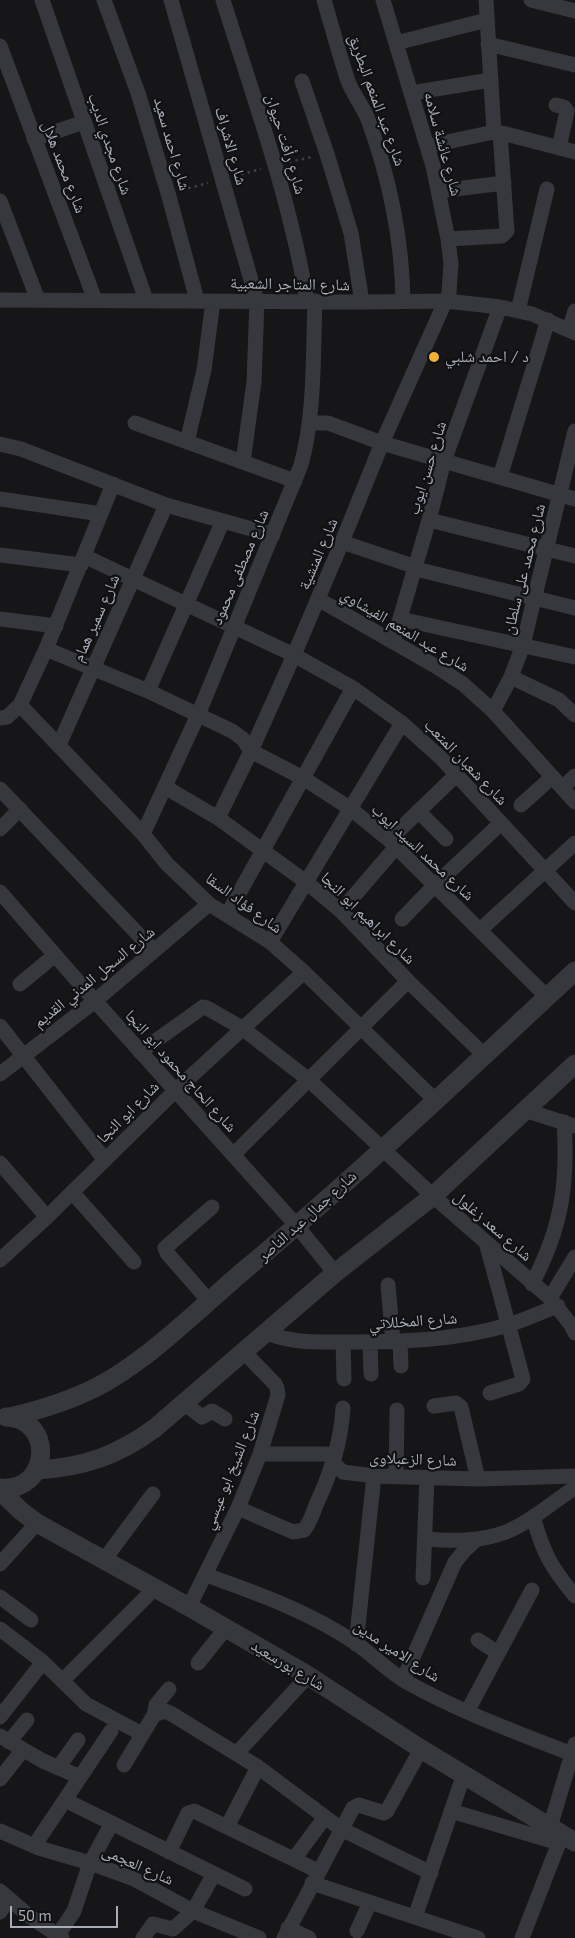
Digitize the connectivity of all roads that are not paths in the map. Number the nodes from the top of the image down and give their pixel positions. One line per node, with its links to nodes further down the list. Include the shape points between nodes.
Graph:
1 (42, 0): 19 (street, شارع مجدي الديب)
2 (104, 0): 34 (street, شارع احمد سعيد, via 138,93)
3 (171, 0): 37 (street, شارع الاشراف)
4 (223, 0): 38 (street, شارع رأفت حيوان, via 275,166)
5 (324, 0): 39 (street, شارع عبد المنعم البطريق, via 348,81 369,122 388,180 400,240)
6 (382, 0): 11 (street, شارع عائشة سلامه)
7 (486, 0): 10 (street)
8 (535, 0): 9 (street)
9 (575, 11)
10 (487, 20): 11 (street); 12 (street)
11 (396, 43): 17 (street, شارع عائشة سلامه)
12 (488, 44): 14 (street); 15 (street)
13 (0, 46): 21 (street, شارع محمد هلال)
14 (575, 65)
15 (491, 80): 17 (street); 20 (street)
16 (302, 81): 40 (street, via 350,233)
17 (411, 93): 22 (street, شارع عائشة سلامه)
18 (556, 105): 23 (street, via 566,111)
19 (84, 122): 21 (street); 33 (street, شارع مجدي الديب)
20 (497, 132): 22 (street); 23 (street); 25 (street)
21 (34, 139): 32 (street, شارع محمد هلال)
22 (428, 146): 27 (street, شارع عائشة سلامه)
23 (559, 148): 24 (street)
24 (575, 152)
25 (504, 183): 27 (street); 29 (street, via 505,234)
26 (547, 189): 42 (street)
27 (438, 191): 29 (street, شارع عائشة سلامه)
28 (0, 201): 31 (street)
29 (448, 239): 35 (street, شارع عائشة سلامه, via 451,285)
30 (0, 300): 31 (street, شارع المتاجر الشعبية)
31 (38, 300): 32 (street, شارع المتاجر الشعبية)
32 (95, 300): 33 (street, شارع المتاجر الشعبية)
33 (146, 300): 34 (street, شارع المتاجر الشعبية)
34 (197, 300): 36 (street, شارع المتاجر الشعبية)
35 (446, 300): 39 (street, شارع المتاجر الشعبية); 41 (street, شارع المتاجر الشعبية); 50 (street, شارع المنشية)
36 (213, 301): 37 (street, شارع المتاجر الشعبية); 49 (street, via 204,370)
37 (257, 301): 38 (street, شارع المتاجر الشعبية); 54 (street, شارع الاشراف, via 254,382)
38 (311, 301): 40 (street, شارع المتاجر الشعبية); 47 (street, شارع مصطفى محمود)
39 (403, 301): 40 (street, شارع المتاجر الشعبية)
40 (362, 302)
41 (500, 307): 42 (street, شارع المتاجر الشعبية); 53 (street, شارع حسن ايوب)
42 (518, 311): 44 (street, شارع المتاجر الشعبية)
43 (575, 311): 45 (street)
44 (548, 320): 45 (street, شارع المتاجر الشعبية); 55 (street)
45 (572, 331)
46 (135, 423): 49 (street)
47 (309, 423): 50 (street, via 328,423); 56 (street, شارع مصطفى محمود)
48 (575, 431): 52 (street, شارع محمد على سلطان)
49 (186, 442): 54 (street)
50 (382, 443): 53 (street); 66 (street, شارع المنشية)
51 (0, 444): 57 (street, via 21,448)
52 (572, 454): 58 (street, شارع محمد على سلطان)
53 (444, 461): 55 (street); 63 (street, شارع حسن ايوب)
54 (243, 462): 56 (street)
55 (500, 478): 58 (street)
56 (295, 481): 65 (street, شارع مصطفى محمود)
57 (113, 484): 61 (street); 62 (street)
58 (560, 494): 60 (street); 67 (street, شارع محمد على سلطان)
59 (0, 499): 62 (street)
60 (575, 499)
61 (166, 505): 64 (street); 72 (street, شارع سمير همام)
62 (101, 514): 70 (street)
63 (430, 520): 67 (street); 71 (street, شارع حسن ايوب)
64 (222, 522): 65 (street); 75 (street)
65 (272, 535): 80 (street, شارع مصطفى محمود)
66 (342, 542): 71 (street); 74 (street, شارع المنشية)
67 (546, 550): 69 (street); 73 (street, شارع محمد على سلطان)
68 (0, 555): 70 (street, شارع شعبان المتعب)
69 (575, 556)
70 (82, 560): 72 (street, شارع شعبان المتعب); 79 (street)
71 (416, 568): 73 (street); 78 (street, شارع حسن ايوب)
72 (133, 578): 75 (street, شارع شعبان المتعب); 86 (street, شارع سمير همام)
73 (535, 599): 76 (street); 82 (street, شارع محمد على سلطان)
74 (318, 600): 81 (street, شارع عبد المنعم الفيشاوي); 84 (street, شارع المنشية)
75 (187, 603): 80 (street, شارع شعبان المتعب); 89 (street)
76 (575, 608)
77 (0, 619): 79 (street)
78 (400, 619): 81 (street, شارع حسن ايوب); 82 (street)
79 (56, 626): 83 (street)
80 (234, 627): 84 (street, شارع شعبان المتعب); 92 (street, شارع مصطفى محمود)
81 (393, 642): 91 (street, شارع عبد المنعم الفيشاوي, via 463,684)
82 (523, 645): 85 (street); 87 (street, شارع محمد على سلطان)
83 (46, 649): 86 (street, شارع محمد السيد ايوب); 90 (street)
84 (294, 655): 88 (street, شارع شعبان المتعب); 97 (street, شارع المنشية)
85 (575, 657)
86 (93, 668): 89 (street, شارع محمد السيد ايوب); 96 (street, شارع سمير همام)
87 (511, 677): 91 (street, شارع محمد على سلطان); 93 (street, via 551,696)
88 (353, 688): 95 (street, شارع شعبان المتعب); 100 (street)
89 (148, 691): 92 (street, شارع محمد السيد ايوب)
90 (20, 705): 94 (street, via 7,717); 96 (street, شارع فؤاد السقا)
91 (493, 711): 101 (street, شارع عبد المنعم الفيشاوي)
92 (198, 715): 97 (street, شارع محمد السيد ايوب, via 238,734); 102 (street, شارع مصطفى محمود)
93 (575, 715)
94 (0, 718)
95 (402, 723): 98 (street, شارع شعبان المتعب); 106 (street)
96 (59, 745): 112 (street, شارع فؤاد السقا)
97 (251, 751): 100 (street, شارع محمد السيد ايوب); 109 (street, شارع المنشية)
98 (456, 774): 108 (street); 110 (street, شارع شعبان المتعب)
99 (575, 776): 101 (street)
100 (303, 778): 106 (street, شارع محمد السيد ايوب); 116 (street)
101 (557, 782): 104 (street, شارع عبد المنعم الفيشاوي); 105 (street)
102 (165, 787): 109 (street, شارع ابراهيم ابو النجا); 112 (street, شارع مصطفى محمود)
103 (0, 789): 107 (street)
104 (575, 802)
105 (521, 805)
106 (351, 808): 115 (street, شارع محمد السيد ايوب); 118 (street)
107 (20, 809): 111 (street); 128 (street)
108 (418, 812): 113 (street); 115 (street)
109 (218, 818): 116 (street, شارع ابراهيم ابو النجا)
110 (501, 823): 117 (street, شارع شعبان المتعب); 119 (street)
111 (0, 828)
112 (143, 834): 122 (street, شارع فؤاد السقا, via 167,864)
113 (446, 839)
114 (575, 843): 117 (street)
115 (393, 844): 119 (street, شارع محمد السيد ايوب); 123 (street)
116 (262, 851): 118 (street, شارع ابراهيم ابو النجا); 124 (street)
117 (545, 871): 121 (street, شارع شعبان المتعب); 126 (street)
118 (306, 882): 123 (street, شارع ابراهيم ابو النجا); 127 (street)
119 (435, 885): 125 (street); 126 (street, شارع محمد السيد ايوب)
120 (2, 898): 129 (street, شارع الحاج محمود ابو النجا)
121 (575, 903)
122 (209, 904): 124 (street, شارع فؤاد السقا); 128 (street, شارع السجل المدني القديم)
123 (340, 911): 132 (street, شارع ابراهيم ابو النجا)
124 (227, 915): 127 (street, شارع فؤاد السقا)
125 (402, 918)
126 (480, 930): 134 (street, شارع محمد السيد ايوب)
127 (270, 942): 131 (street, شارع فؤاد السقا)
128 (154, 951): 135 (street, شارع السجل المدني القديم)
129 (55, 955): 133 (street); 135 (street, شارع الحاج محمود ابو النجا)
130 (575, 971): 134 (street, شارع جمال عبد الناصر)
131 (304, 972): 137 (street, شارع ابو النجا); 138 (street, شارع فؤاد السقا)
132 (408, 981): 138 (street); 140 (street, شارع ابراهيم ابو النجا)
133 (20, 984)
134 (547, 997): 140 (street, شارع جمال عبد الناصر)
135 (95, 1002): 139 (street, شارع الحاج محمود ابو النجا); 141 (street, شارع السجل المدني القديم)
136 (0, 1026): 141 (street)
137 (242, 1028): 139 (street, شارع سعد زغلول, via 207,1008 199,1009); 144 (street, شارع سعد زغلول); 145 (street, شارع ابو النجا)
138 (361, 1028): 144 (street); 146 (street, شارع فؤاد السقا)
139 (140, 1052): 145 (street, شارع الحاج محمود ابو النجا)
140 (484, 1055): 146 (street, شارع جمال عبد الناصر)
141 (24, 1056): 143 (street, شارع السجل المدني القديم); 152 (street)
142 (573, 1067): 147 (street)
143 (0, 1074)
144 (309, 1080): 149 (street, شارع سعد زغلول); 150 (street)
145 (175, 1091): 150 (street, شارع الحاج محمود ابو النجا); 152 (street, شارع ابو النجا)
146 (434, 1100): 149 (street, شارع جمال عبد الناصر)
147 (524, 1110): 148 (street); 155 (street)
148 (570, 1124): 151 (street)
149 (382, 1148): 155 (street, شارع سعد زغلول); 158 (street, شارع جمال عبد الناصر)
150 (233, 1155): 158 (street, شارع الحاج محمود ابو النجا)
151 (571, 1159): 164 (street, via 557,1223)
152 (105, 1160): 154 (street, شارع ابو النجا)
153 (0, 1163): 157 (street)
154 (72, 1192): 157 (street, شارع ابو النجا); 162 (street)
155 (433, 1196): 159 (street, شارع سعد زغلول); 163 (street)
156 (212, 1207): 166 (street, via 165,1248)
157 (47, 1217): 161 (street, شارع ابو النجا)
158 (297, 1226): 163 (street, شارع الحاج محمود ابو النجا); 166 (street, شارع جمال عبد الناصر)
159 (486, 1242): 164 (street, شارع سعد زغلول); 168 (street)
160 (575, 1257): 167 (street)
161 (0, 1260)
162 (134, 1262)
163 (335, 1273): 169 (street)
164 (532, 1284): 167 (street, شارع سعد زغلول)
165 (388, 1285): 173 (street)
166 (209, 1301): 183 (street, شارع جمال عبد الناصر, via 147,1353 106,1382 60,1404)
167 (554, 1302): 168 (street, شارع المخللاتي); 170 (street, شارع سعد زغلول)
168 (509, 1325): 173 (street, شارع المخللاتي, via 432,1340); 178 (street, via 523,1379 519,1384)
169 (267, 1333): 171 (street, شارع المخللاتي, via 298,1342); 174 (street)
170 (575, 1333)
171 (343, 1342): 172 (street, شارع المخللاتي); 177 (street)
172 (370, 1342): 173 (street, شارع المخللاتي); 176 (street)
173 (397, 1342): 175 (street)
174 (245, 1353): 179 (street); 185 (street, شارع الشيخ ابو عيسي, via 279,1392)
175 (401, 1366)
176 (371, 1374)
177 (344, 1379)
178 (490, 1392)
179 (184, 1403): 184 (street, via 202,1417 212,1411); 187 (street, via 155,1428 119,1451 79,1465)
180 (434, 1406): 192 (street, via 456,1404 461,1407)
181 (343, 1408): 186 (street, via 341,1438)
182 (397, 1410): 190 (street)
183 (5, 1417): 187 (street, via 26,1424 38,1437 42,1454)
184 (225, 1419)
185 (260, 1454): 186 (street, شارع الزعبلاوى, via 326,1454); 196 (street, شارع الشيخ ابو عيسي)
186 (334, 1461): 188 (street, شارع الزعبلاوى, via 343,1472); 196 (street, via 307,1527 301,1532 293,1532)
187 (37, 1470): 194 (street, via 24,1484)
188 (374, 1476): 190 (street, شارع الزعبلاوى); 214 (street)
189 (575, 1476): 192 (street, شارع الزعبلاوى)
190 (396, 1477): 191 (street, شارع الزعبلاوى)
191 (427, 1478): 192 (street, شارع الزعبلاوى); 199 (street)
192 (478, 1479)
193 (575, 1488): 197 (street)
194 (0, 1490): 198 (street, شارع بورسعيد)
195 (153, 1494): 201 (street)
196 (238, 1508): 203 (street, شارع الشيخ ابو عيسي)
197 (533, 1517): 200 (street, via 506,1532); 207 (street, via 546,1556)
198 (38, 1523): 201 (street, شارع بورسعيد); 202 (street)
199 (425, 1539): 200 (street); 204 (street)
200 (478, 1539): 219 (street, via 455,1562)
201 (104, 1560): 205 (street, شارع بورسعيد)
202 (0, 1564)
203 (206, 1575): 209 (street, شارع الشيخ ابو عيسي); 214 (street, شارع الامير مدين, via 283,1605)
204 (423, 1578)
205 (155, 1588): 209 (street, شارع بورسعيد); 220 (street)
206 (532, 1590): 215 (street)
207 (575, 1596)
208 (0, 1597): 210 (street)
209 (189, 1607): 211 (street, شارع بورسعيد)
210 (31, 1620)
211 (226, 1628): 217 (street); 218 (street, شارع بورسعيد)
212 (0, 1629): 216 (street)
213 (478, 1640): 215 (street)
214 (356, 1644): 219 (street, شارع الامير مدين)
215 (498, 1653): 222 (street)
216 (43, 1662): 220 (street); 224 (street)
217 (198, 1663)
218 (308, 1676): 230 (street, شارع بورسعيد); 233 (street)
219 (403, 1680): 222 (street, شارع الامير مدين)
220 (62, 1681): 227 (street, via 86,1704)
221 (169, 1689): 223 (street, via 156,1705)
222 (467, 1712): 231 (street, شارع الامير مدين)
223 (154, 1715): 227 (street); 233 (street, via 165,1711 170,1713)
224 (0, 1718)
225 (27, 1720): 228 (street)
226 (111, 1731): 238 (street)
227 (142, 1734): 234 (street)
228 (4, 1739): 232 (street)
229 (78, 1740): 236 (street)
230 (421, 1749): 237 (street, شارع بورسعيد); 245 (street, via 387,1811 356,1806)
231 (573, 1749): 247 (street)
232 (22, 1750): 236 (street); 239 (street)
233 (237, 1753): 235 (street)
234 (124, 1765)
235 (258, 1767): 242 (street); 244 (street)
236 (58, 1768): 238 (street)
237 (464, 1774): 241 (street); 247 (street, شارع بورسعيد)
238 (80, 1777): 240 (street)
239 (0, 1779)
240 (65, 1800): 243 (street); 248 (street)
241 (451, 1812): 247 (street); 252 (street)
242 (325, 1817): 245 (street); 250 (street)
243 (112, 1823): 249 (street); 251 (street)
244 (227, 1826): 249 (street, via 191,1811); 250 (street)
245 (341, 1829): 252 (street); 254 (street)
246 (0, 1831): 248 (street, شارع العجمى)
247 (562, 1837): 269 (street)
248 (34, 1846): 251 (street, شارع العجمى)
249 (169, 1852): 253 (street)
250 (294, 1859): 254 (street)
251 (90, 1862): 258 (street, شارع العجمى, via 134,1879); 264 (street, via 74,1911)
252 (430, 1873): 259 (street)
253 (214, 1874): 255 (street); 258 (street)
254 (315, 1877): 257 (street); 263 (street)
255 (245, 1889)
256 (3, 1900): 264 (street)
257 (370, 1902): 259 (street); 260 (street)
258 (193, 1911): 261 (street, شارع العجمى); 265 (street, via 173,1929 152,1924)
259 (415, 1917): 262 (street)
260 (357, 1931)
261 (224, 1932): 266 (street, شارع العجمى)
262 (440, 1932): 268 (street)
263 (286, 1933): 267 (street)
264 (60, 1937)
265 (142, 1938)
266 (259, 1938)
267 (309, 1938)
268 (478, 1938)
269 (522, 1938)

